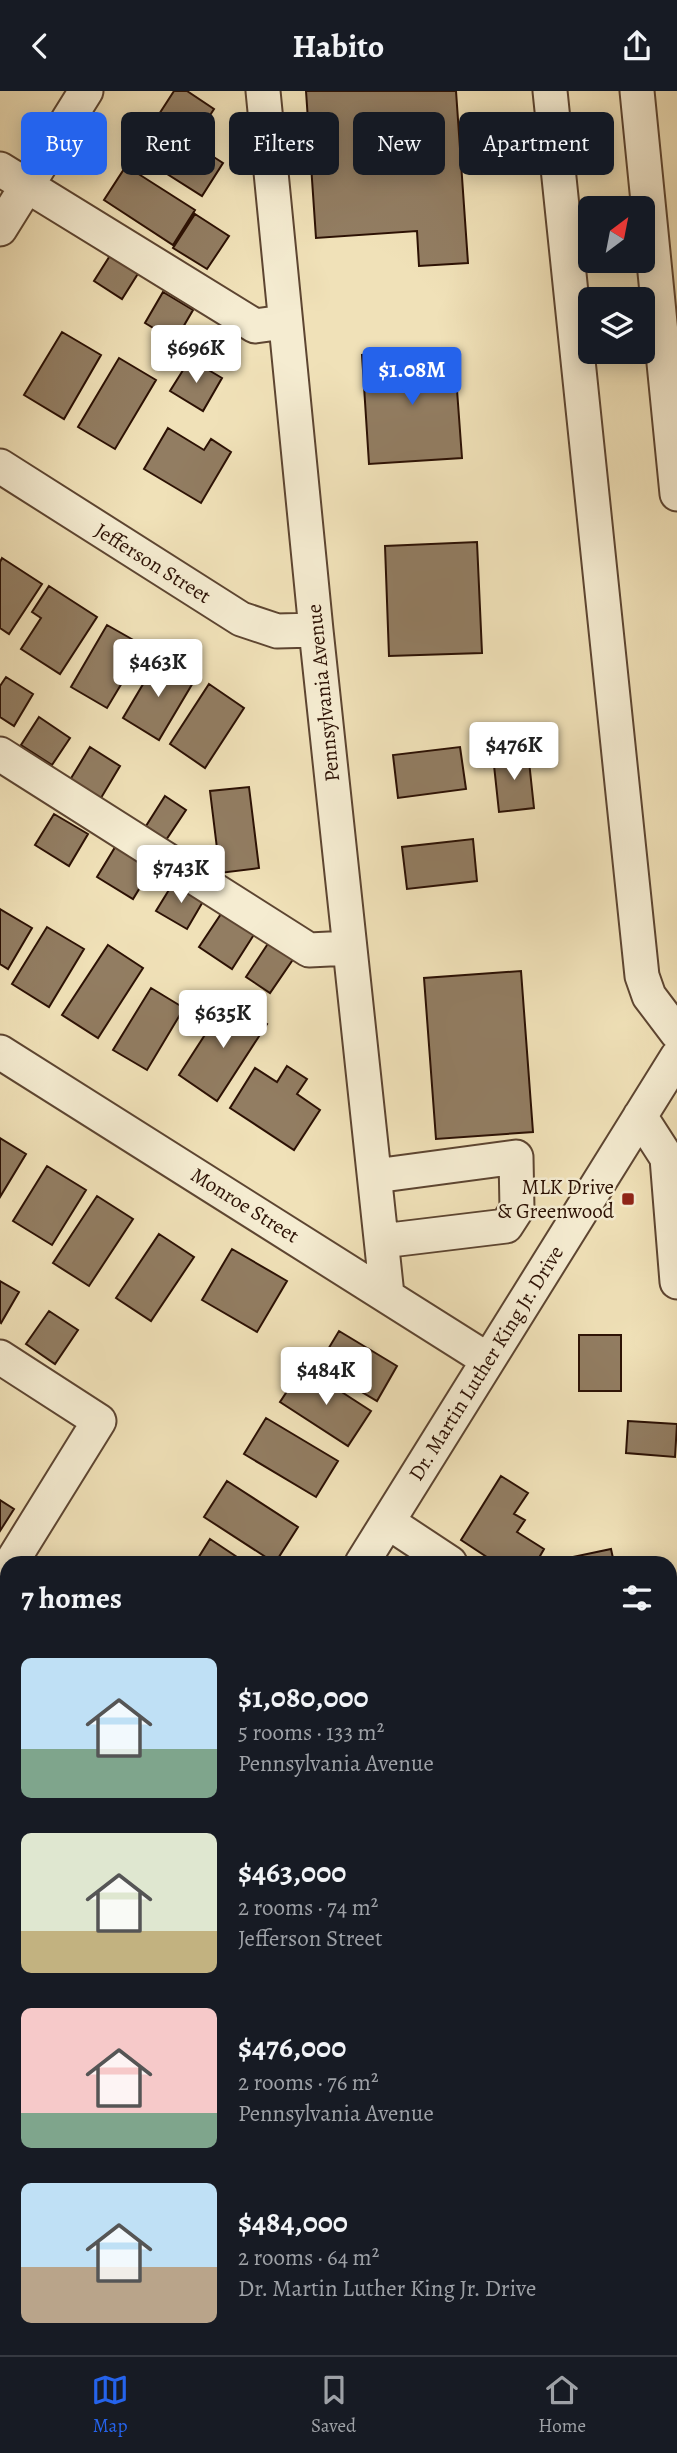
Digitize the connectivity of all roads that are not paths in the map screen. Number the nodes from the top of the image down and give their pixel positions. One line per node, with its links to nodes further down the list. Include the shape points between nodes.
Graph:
1 (86, 91): 5 (street)
2 (263, 91): 7 (street, Pennsylvania Avenue)
3 (550, 91): 13 (street, via 639,954 649,996)
4 (638, 91): 9 (street)
5 (14, 177): 6 (street); 7 (street, via 254,326)
6 (0, 229)
7 (284, 322): 10 (street, Pennsylvania Avenue)
8 (0, 466): 10 (street, Jefferson Street, via 241,619 277,631)
9 (677, 493)
10 (316, 630): 12 (street, Pennsylvania Avenue)
11 (0, 754): 12 (street, via 309,950)
12 (350, 948): 17 (street, Pennsylvania Avenue)
13 (677, 1033)
14 (0, 1052): 20 (street, Monroe Street)
15 (677, 1057): 16 (street, Dr. Martin Luther King Jr. Drive)
16 (640, 1117): 19 (street, via 667,1158); 22 (street, Dr. Martin Luther King Jr. Drive)
17 (375, 1176): 18 (street, Pennsylvania Avenue); 18 (street, via 516,1157 517,1209 506,1226)
18 (382, 1241): 20 (street, Pennsylvania Avenue)
19 (677, 1282)
20 (387, 1295): 22 (street, Monroe Street)
21 (0, 1357): 24 (street, via 99,1421)
22 (488, 1360): 23 (street, Dr. Martin Luther King Jr. Drive)
23 (388, 1522): 25 (street, Dr. Martin Luther King Jr. Drive); 26 (street)
24 (15, 1556)
25 (366, 1556)
26 (439, 1556)

